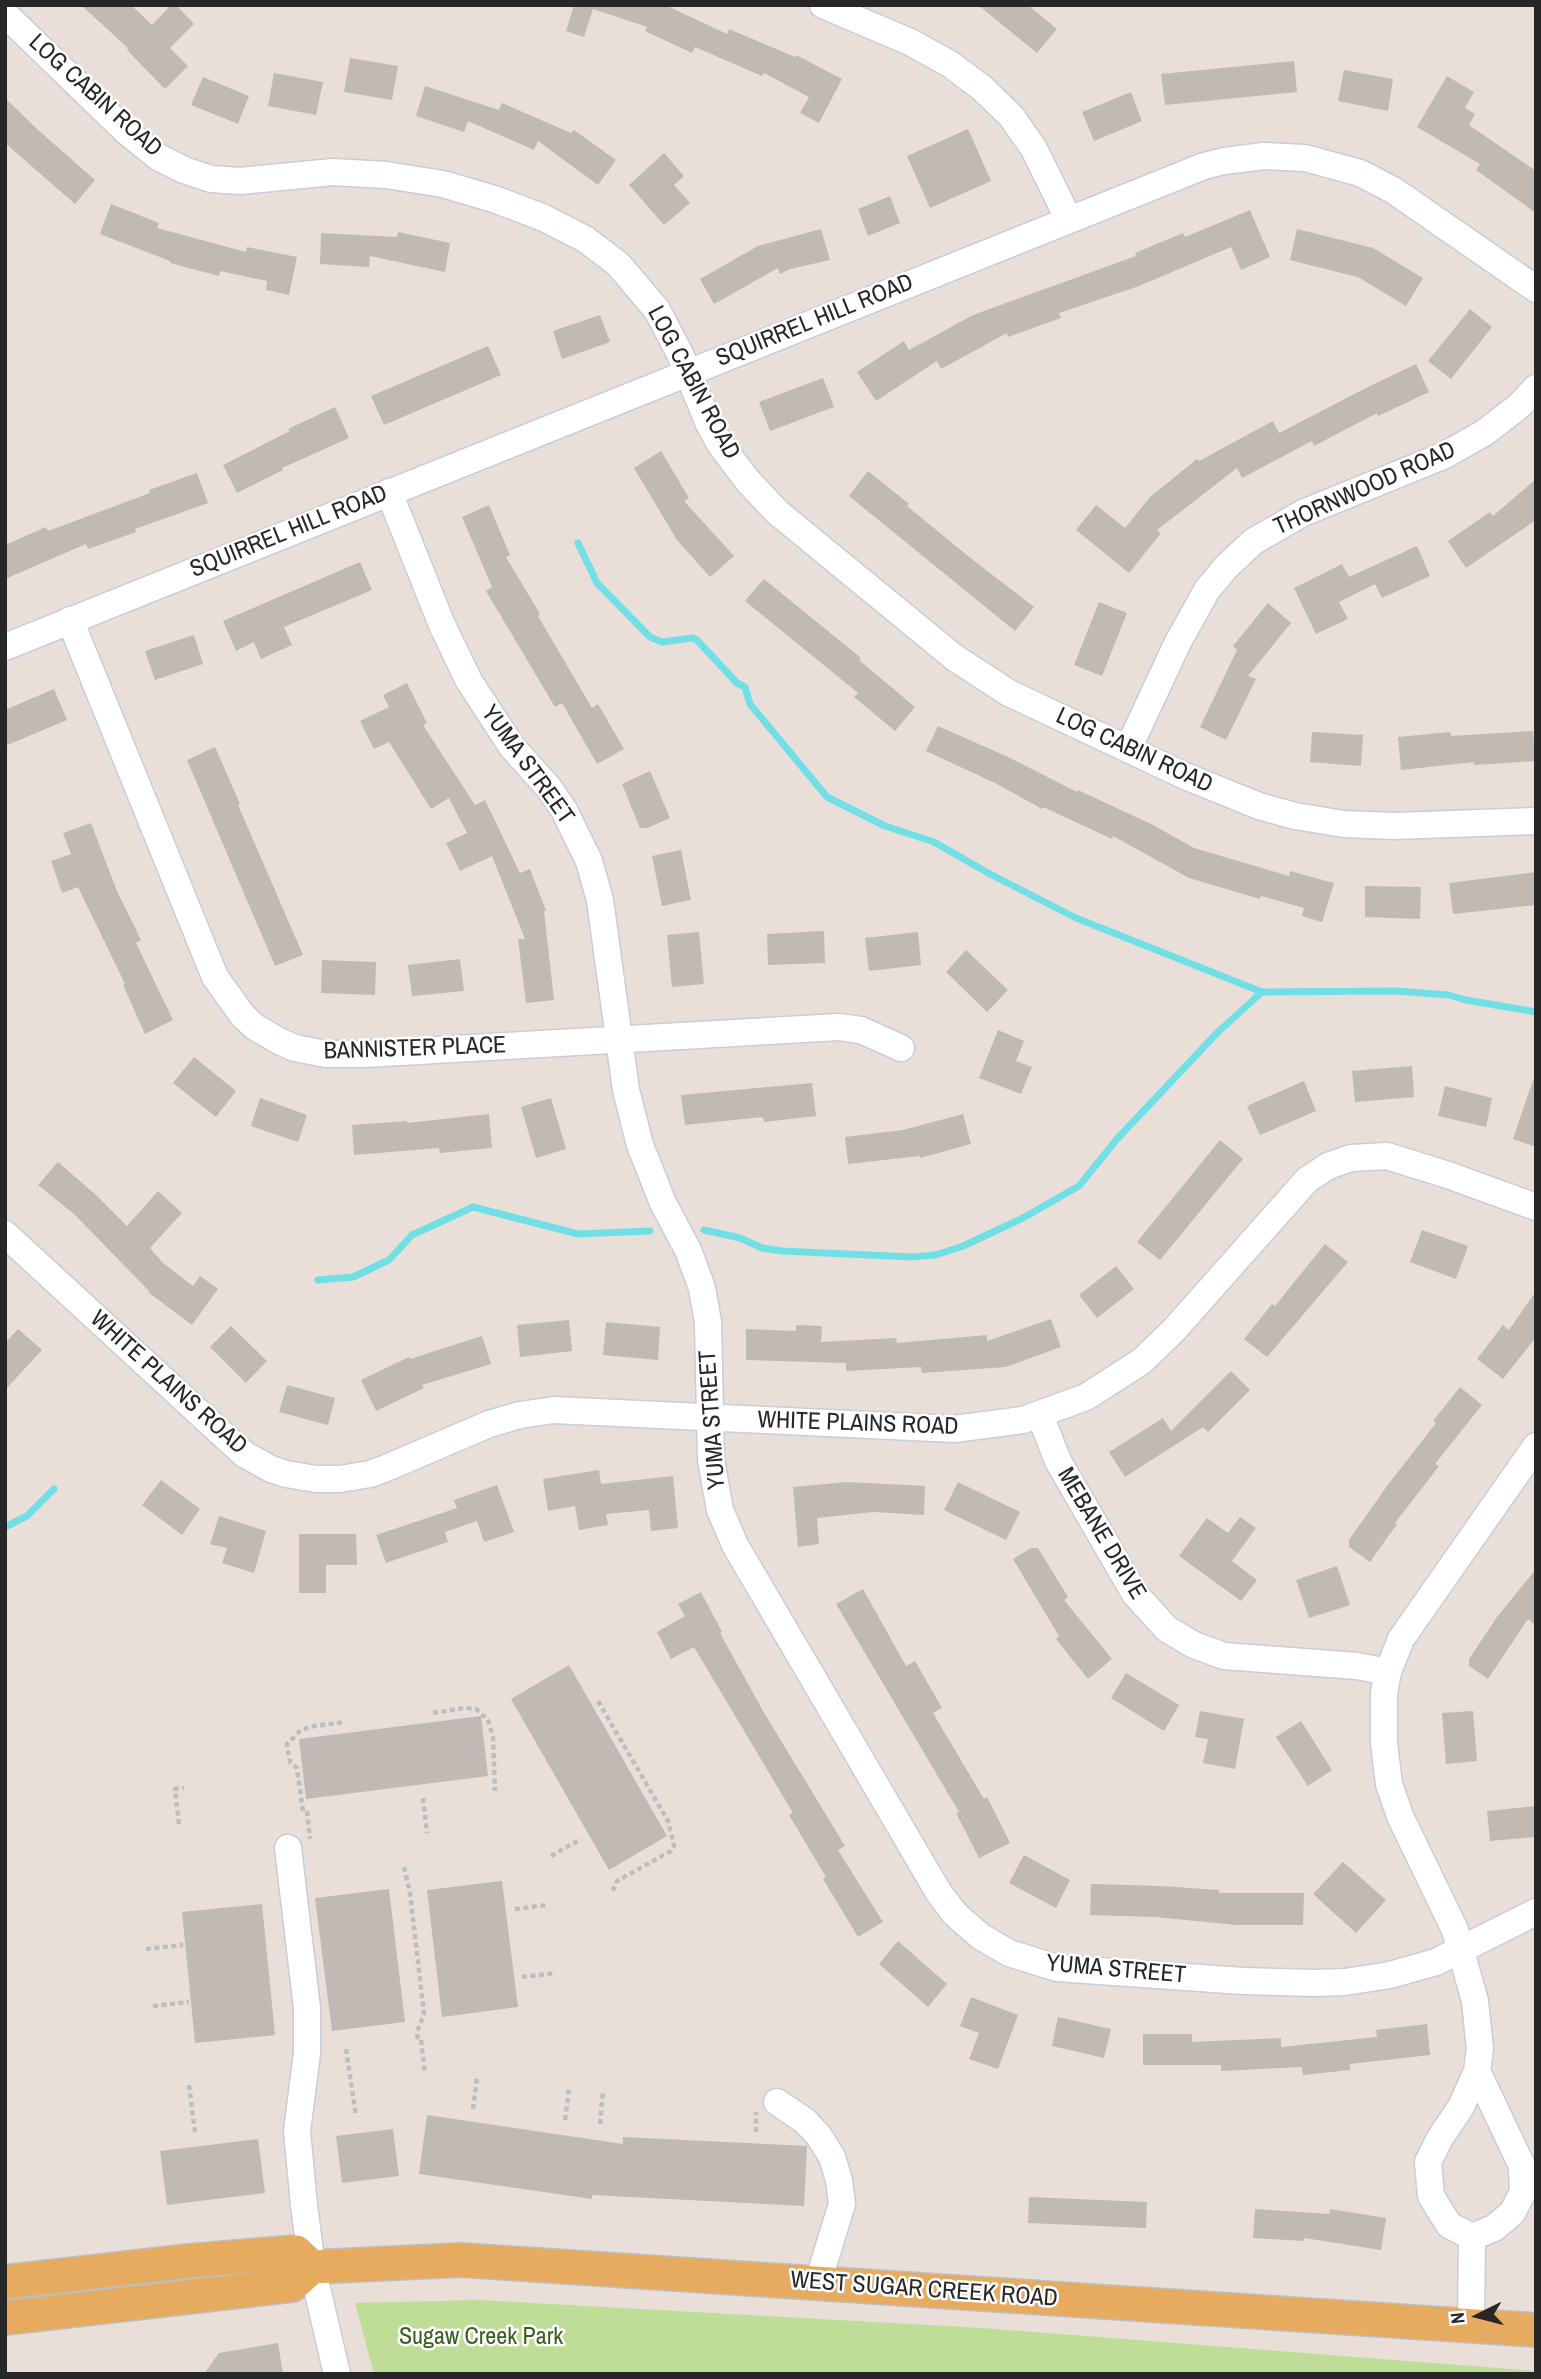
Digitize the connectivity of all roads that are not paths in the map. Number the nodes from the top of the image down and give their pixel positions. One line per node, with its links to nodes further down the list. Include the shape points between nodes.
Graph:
1 (823, 5): 3 (street, via 910,42 982,88 1034,149)
2 (5, 14): 5 (street, LOG CABIN ROAD, via 127,132 158,157 184,170 240,181 333,172 386,175 470,191 565,228 604,252 632,278 668,327)
3 (1069, 219): 4 (street, SQUIRREL HILL ROAD, via 1204,166 1264,156 1305,158 1360,173 1393,190); 5 (street, SQUIRREL HILL ROAD)
4 (1536, 289)
5 (688, 372): 7 (street, SQUIRREL HILL ROAD); 10 (street, LOG CABIN ROAD, via 720,444 778,512 981,676)
6 (1536, 388): 10 (street, THORNWOOD ROAD, via 1483,433 1454,449 1303,513 1254,541 1207,590)
7 (389, 492): 8 (street, SQUIRREL HILL ROAD); 12 (street, YUMA STREET, via 468,681 512,747 564,810 589,862 600,901)
8 (70, 620): 9 (street, SQUIRREL HILL ROAD); 12 (street, BANNISTER PLACE, via 215,977 232,1005 255,1027 295,1048 326,1054)
9 (5, 647)
10 (1128, 749): 11 (street, LOG CABIN ROAD, via 1259,806 1295,816 1394,826)
11 (1536, 821)
12 (619, 1040): 13 (street, BANNISTER PLACE, via 839,1027 861,1030); 17 (street, YUMA STREET, via 640,1145 702,1288 708,1322)
13 (901, 1048)
14 (1536, 1207): 16 (street, WHITE PLAINS ROAD, via 1387,1156 1351,1158 1328,1166 1307,1180 1142,1361 1086,1397)
15 (9, 1247): 17 (street, WHITE PLAINS ROAD, via 232,1445 286,1474 340,1479 370,1474 489,1424 554,1410)
16 (1040, 1415): 17 (street, WHITE PLAINS ROAD, via 954,1429); 19 (street, MEBANE DRIVE, via 1058,1461 1135,1594 1167,1629 1224,1656)
17 (710, 1418): 22 (street, YUMA STREET, via 711,1461 720,1510 735,1545 939,1892 980,1936 1009,1953 1057,1968 1255,1981 1345,1982 1390,1975)
18 (1536, 1446): 19 (street, via 1401,1639)
19 (1388, 1672): 22 (street, via 1384,1731 1389,1784)
20 (288, 1848): 26 (street, via 307,2008 307,2053 297,2131)
21 (1536, 1912): 22 (street, YUMA STREET)
22 (1461, 1950): 23 (street, via 1475,2001)
23 (1478, 2071): 25 (street, via 1428,2162 1431,2196 1449,2225); 25 (street, via 1522,2166 1522,2192 1512,2213 1494,2228)
24 (777, 2102): 28 (street, via 819,2136 839,2180 842,2204)
25 (1472, 2237): 30 (street)
26 (312, 2267): 27 (main road, WEST SUGAR CREEK ROAD, via 296,2252); 28 (main road, WEST SUGAR CREEK ROAD, via 478,2260); 29 (main road, via 292,2285); 32 (street)
27 (5, 2282)
28 (818, 2282): 30 (main road, WEST SUGAR CREEK ROAD)
29 (5, 2319)
30 (1471, 2325): 31 (main road, WEST SUGAR CREEK ROAD)
31 (1536, 2330)
32 (338, 2374)

